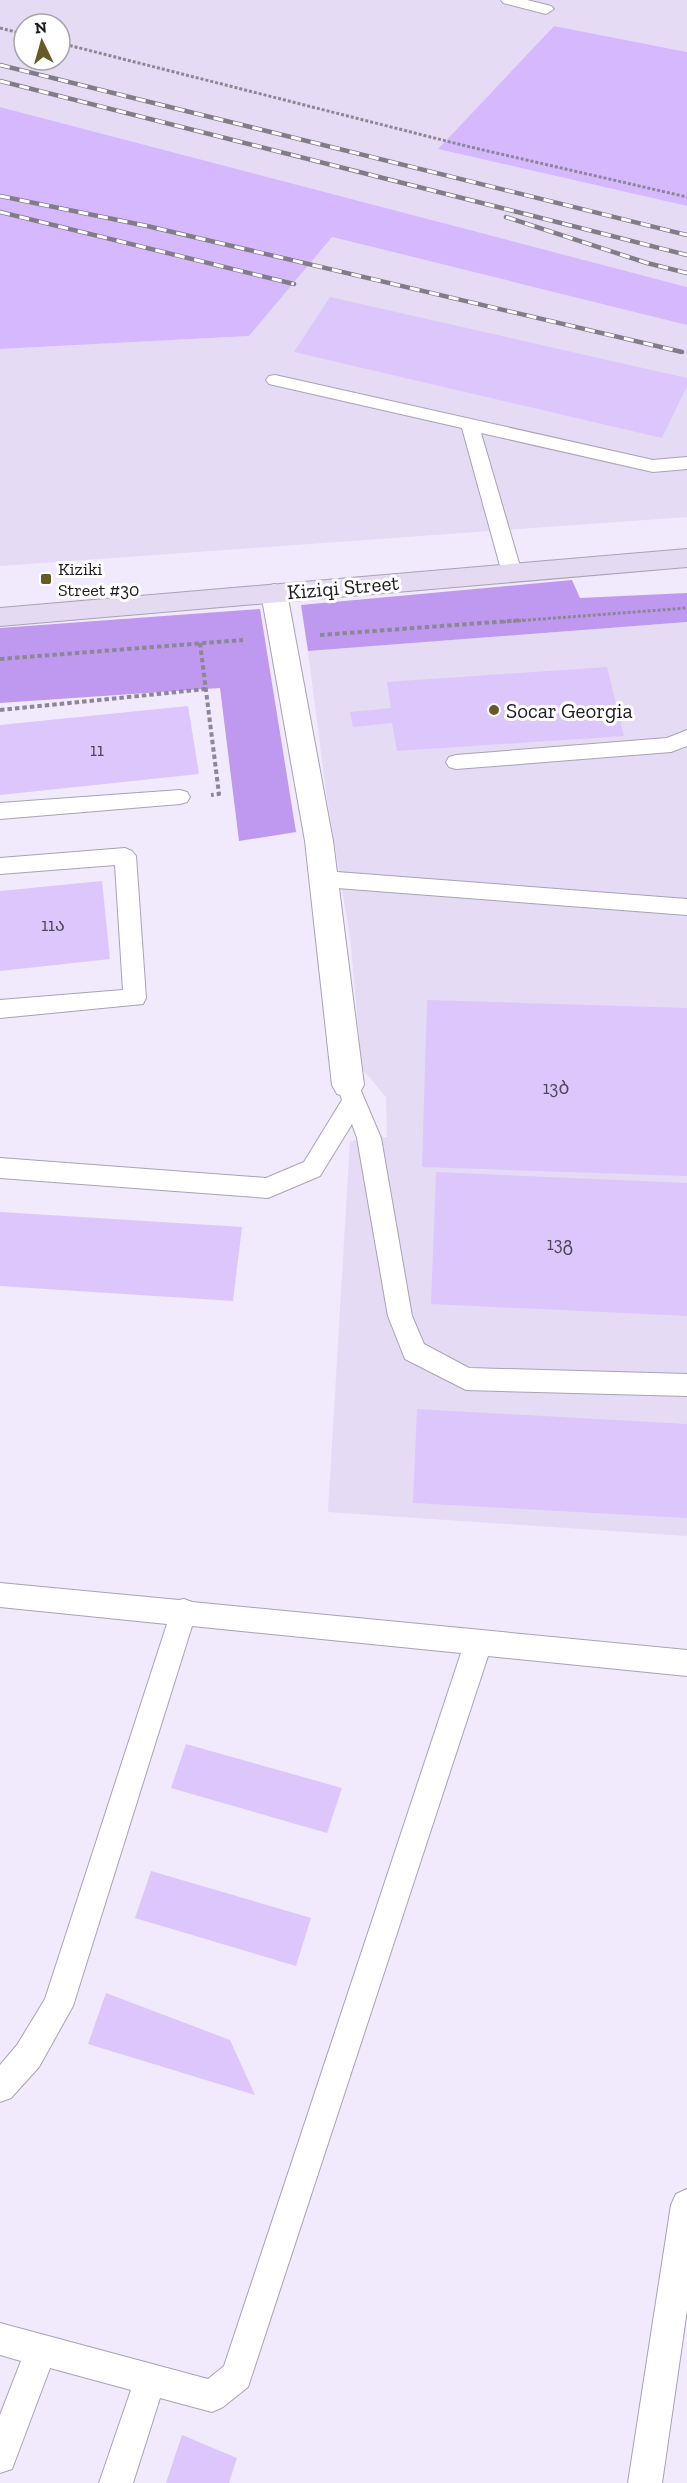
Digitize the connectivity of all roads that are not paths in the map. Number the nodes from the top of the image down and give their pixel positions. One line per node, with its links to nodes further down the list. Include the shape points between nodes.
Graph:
1 (508, 0): 2 (lane)
2 (546, 9)
3 (275, 380): 4 (lane)
4 (470, 424): 5 (lane, via 653,466); 7 (lane)
5 (687, 463)
6 (687, 558): 7 (street, Kiziqi Street)
7 (512, 573): 8 (street, Kiziqi Street)
8 (274, 593): 9 (street, Kiziqi Street); 15 (street)
9 (0, 618)
10 (687, 737): 11 (lane, via 671,745)
11 (456, 762)
12 (180, 797): 13 (lane)
13 (0, 811)
14 (0, 866): 17 (lane, via 125,856 135,998)
15 (324, 879): 16 (lane); 18 (street)
16 (687, 907)
17 (0, 1009)
18 (351, 1093): 19 (lane, via 312,1169 268,1188); 20 (lane, via 369,1138 400,1316 414,1351 466,1379)
19 (0, 1168)
20 (687, 1385)
21 (0, 1595): 22 (lane)
22 (184, 1611): 23 (lane); 25 (lane, via 58,2006 28,2056)
23 (479, 1641): 24 (lane); 29 (lane, via 237,2376 212,2396)
24 (687, 1663)
25 (0, 2087)
26 (687, 2205): 32 (lane)
27 (0, 2339): 28 (lane)
28 (41, 2350): 29 (lane); 30 (lane)
29 (151, 2378): 31 (lane)
30 (0, 2457)
31 (116, 2483)
32 (645, 2483)

